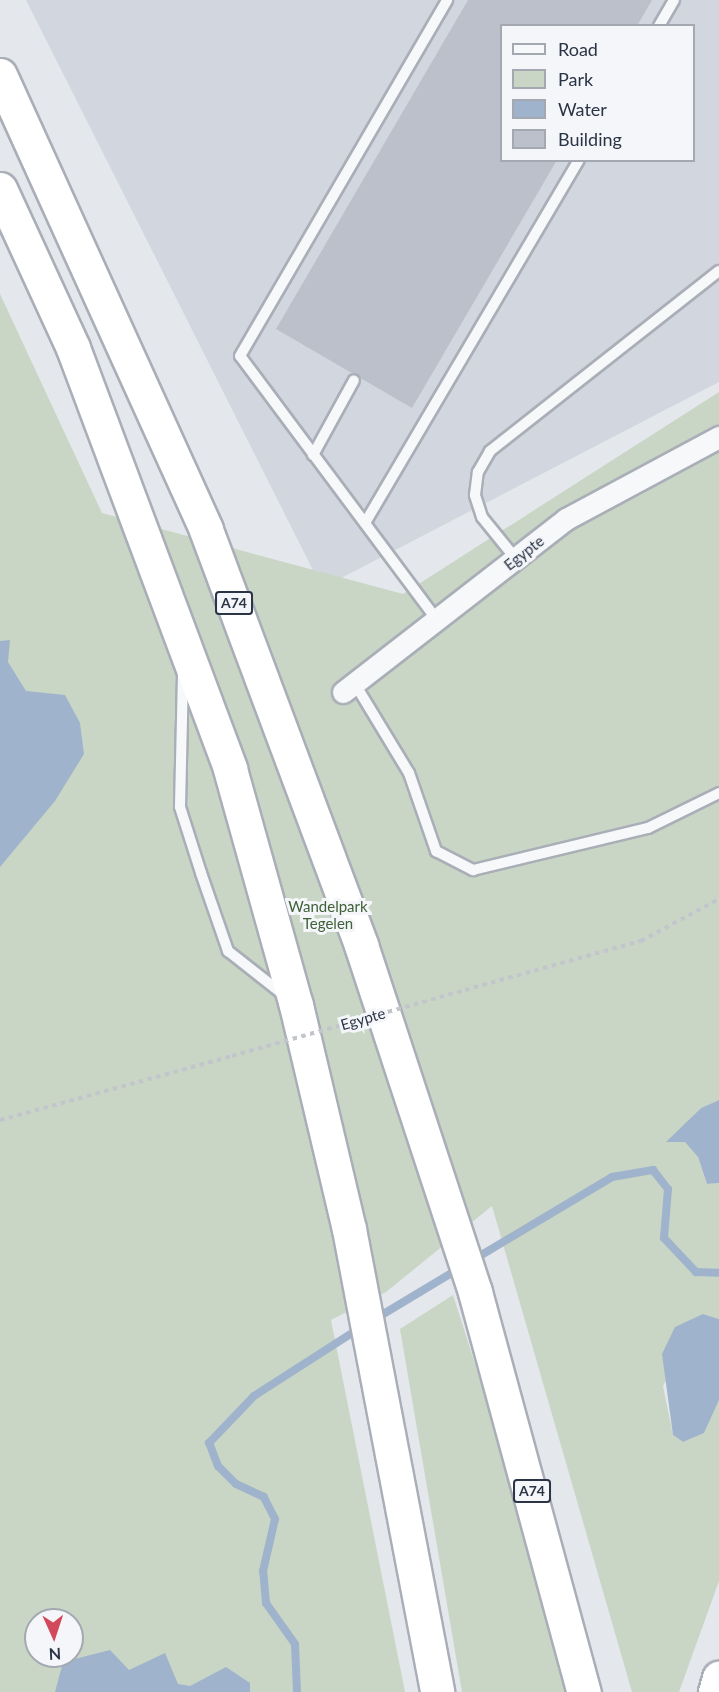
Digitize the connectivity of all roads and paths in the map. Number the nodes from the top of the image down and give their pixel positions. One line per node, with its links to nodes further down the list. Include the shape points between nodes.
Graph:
1 (447, 0): 10 (lane, via 240,356)
2 (674, 0): 3 (lane)
3 (660, 24)
4 (0, 75): 22 (highway, A74, via 206,530 430,1146 475,1292)
5 (578, 162): 11 (lane)
6 (0, 189): 14 (highway, via 73,348)
7 (719, 271): 12 (lane, via 490,452 478,472 475,495 482,517)
8 (354, 380): 10 (lane)
9 (719, 437): 12 (street, Egypte, via 566,519)
10 (314, 455): 11 (lane)
11 (365, 523): 13 (lane)
12 (516, 559): 13 (street, Egypte)
13 (437, 620): 15 (street, Egypte)
14 (185, 639): 18 (highway, via 230,769); 18 (lane, via 180,807 228,951)
15 (349, 688): 16 (lane, via 409,773 436,851 473,870 648,828)
16 (719, 793)
17 (719, 899): 19 (path, Egypte, bridge, via 640,941)
18 (296, 1005): 21 (highway, via 349,1229)
19 (0, 1120)
20 (719, 1678): 23 (highway)
21 (437, 1692)
22 (584, 1692)
23 (715, 1692)

